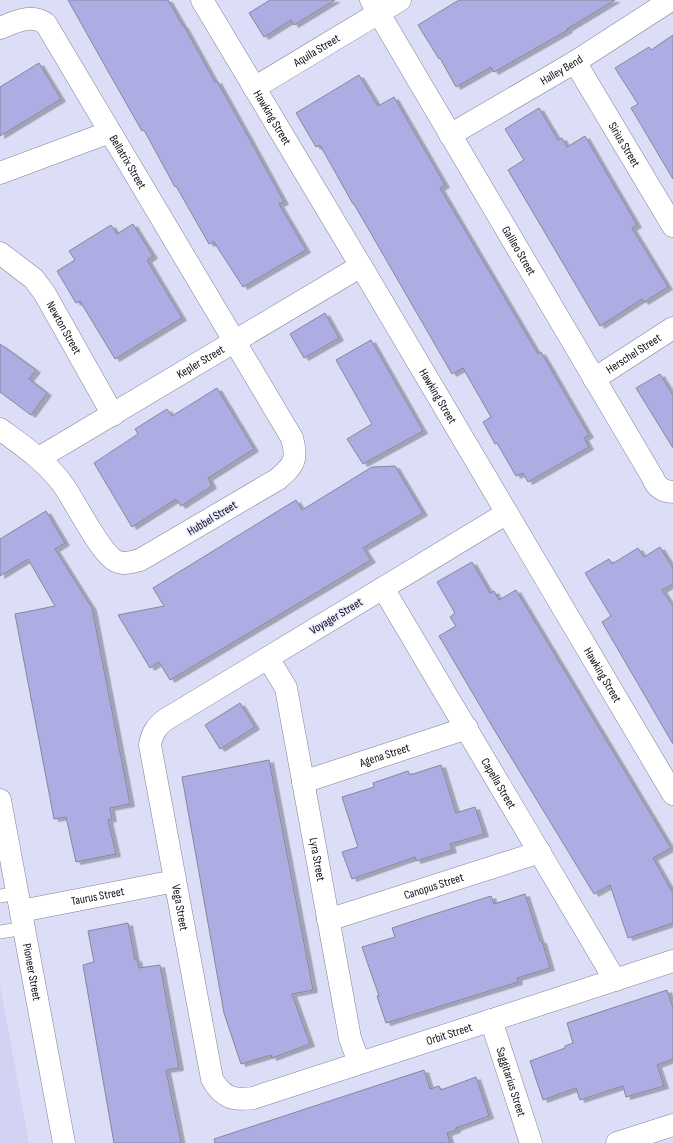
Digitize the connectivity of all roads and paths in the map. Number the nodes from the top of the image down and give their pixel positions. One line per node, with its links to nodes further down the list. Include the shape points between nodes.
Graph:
1 (202, 0): 7 (street, Hawking Street)
2 (400, 0): 4 (street, Aquila Street)
3 (671, 0): 6 (street, Halley Bend)
4 (375, 7): 7 (street, Aquila Street); 9 (street, Galileo Street)
5 (0, 28): 8 (street, Bellatrix Street, via 23,19 40,20 46,24)
6 (575, 62): 9 (street, Halley Bend); 11 (street, Sirius Street)
7 (254, 88): 13 (street, Hawking Street)
8 (110, 132): 10 (street); 15 (street, Bellatrix Street)
9 (450, 135): 16 (street, Galileo Street)
10 (0, 173)
11 (673, 226)
12 (0, 253): 17 (street, Newton Street, via 34,279 45,294)
13 (362, 266): 15 (street, Kepler Street); 21 (street, Hawking Street)
14 (673, 328): 16 (street, Herschel Street)
15 (234, 342): 17 (street, Kepler Street); 19 (street, Hubbel Street, via 292,438 295,448 294,463 278,479 140,560 127,563 116,561 104,551 64,486)
16 (594, 379): 20 (street, Galileo Street, via 655,484 664,491)
17 (113, 415): 19 (street, Kepler Street)
18 (0, 429): 19 (street, Hubbel Street)
19 (39, 458)
20 (673, 492)
21 (507, 513): 22 (street, Voyager Street); 27 (street, Hawking Street)
22 (383, 588): 23 (street, Voyager Street); 25 (street, Capella Street)
23 (268, 658): 24 (street, Voyager Street); 26 (street, Lyra Street, via 286,688)
24 (165, 720): 30 (street, Vega Street, via 152,734 150,745)
25 (467, 728): 26 (street, Agena Street); 29 (street, Capella Street)
26 (303, 782): 32 (street, Lyra Street)
27 (673, 794)
28 (0, 800): 31 (street, Pioneer Street)
29 (540, 852): 32 (street, Canopus Street); 35 (street, Capella Street)
30 (175, 881): 31 (street, Taurus Street); 38 (street, Vega Street, via 212,1079 217,1088)
31 (15, 907): 33 (lane); 40 (street, Pioneer Street)
32 (328, 920): 37 (street, Lyra Street, via 350,1038)
33 (0, 932)
34 (673, 960): 35 (street, Orbit Street)
35 (615, 980): 36 (street, Orbit Street)
36 (491, 1020): 37 (street, Orbit Street); 41 (street, Saggitarius Street)
37 (359, 1063): 38 (street, Orbit Street, via 253,1098 234,1099)
38 (226, 1095)
39 (673, 1125): 42 (street)
40 (64, 1143)
41 (531, 1143)
42 (617, 1143)

